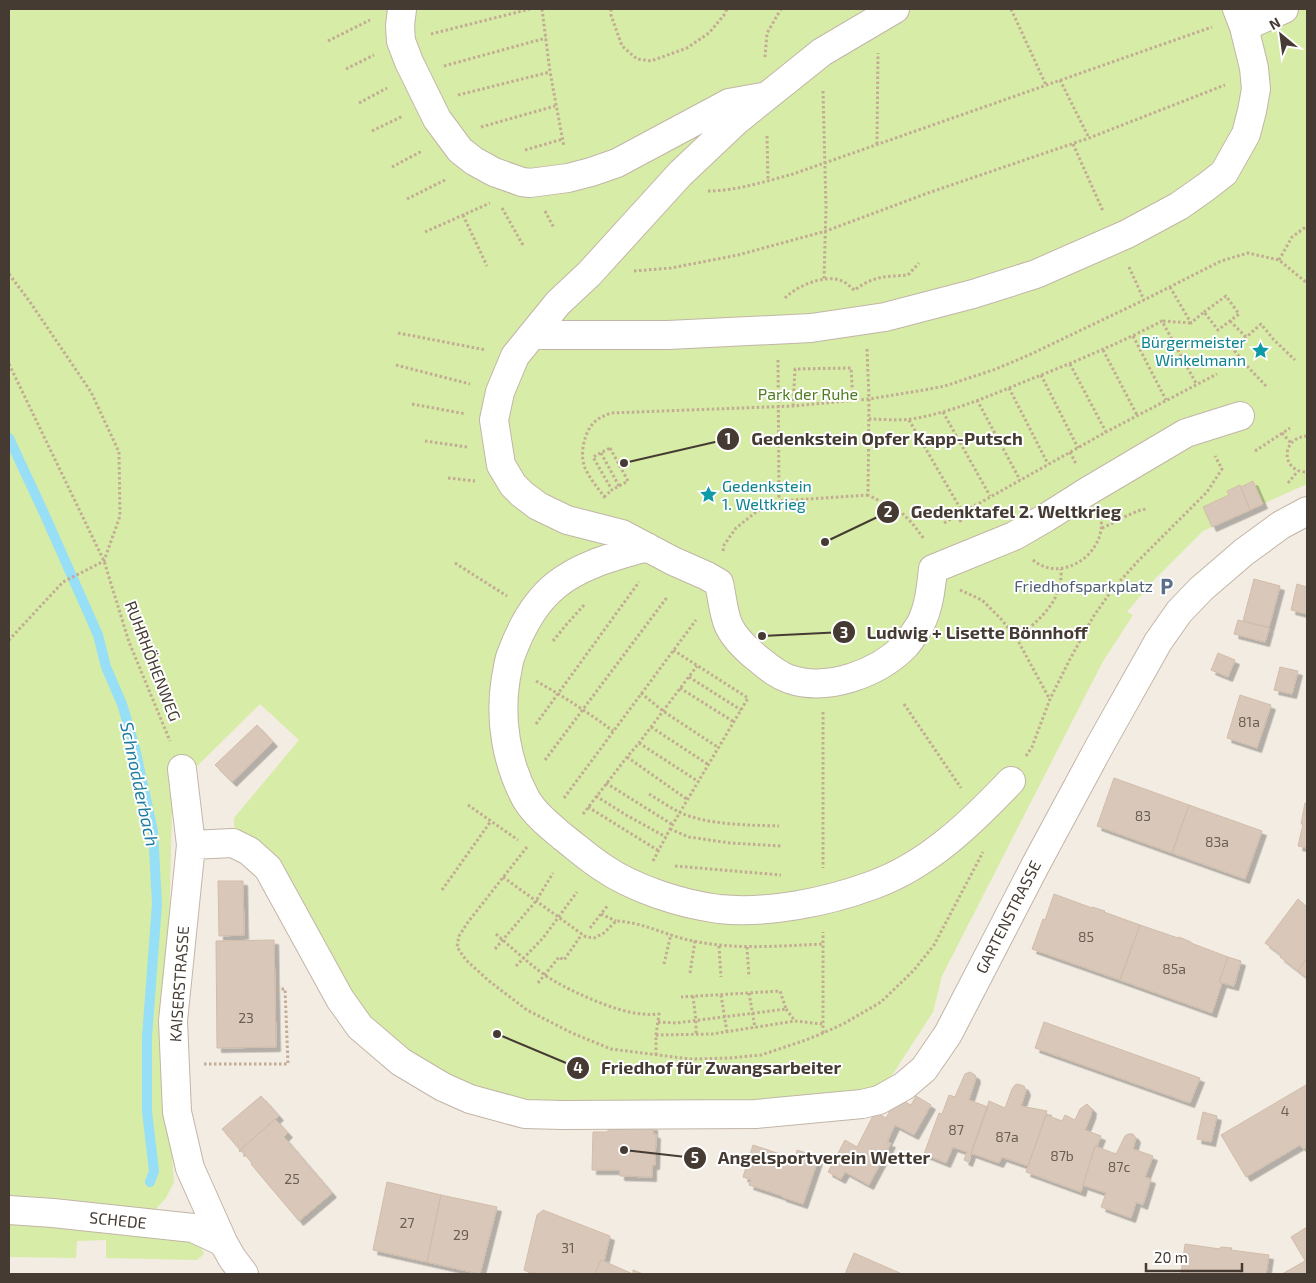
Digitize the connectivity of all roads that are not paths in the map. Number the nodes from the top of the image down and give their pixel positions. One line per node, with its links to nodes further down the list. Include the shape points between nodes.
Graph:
1 (402, 9): 5 (street, via 401,41 438,119 460,150 477,163 522,182 568,178 617,163 728,103)
2 (895, 9): 5 (street, via 822,52)
3 (1284, 9): 4 (street)
4 (1240, 17): 6 (street, via 1256,89 1246,134 1224,173 1179,206 1116,239 1036,274 982,292 885,317 778,330)
5 (766, 96): 6 (street, via 665,190)
6 (532, 335): 9 (street, via 515,356 500,392 494,420 501,465 513,485 538,506 567,520 622,534)
7 (1240, 416): 9 (street, via 1186,433 1014,536 933,569 929,600 921,623 906,645 871,670 843,680 804,683 787,679 771,670 747,650 728,624 719,583)
8 (1307, 511): 12 (street, GARTENSTRASSE, via 1244,552 1179,612 1158,642 1099,747 948,1034 924,1069 904,1086 879,1100 756,1114 596,1115 525,1114 470,1099 401,1062 360,1027 268,868 249,851 233,843)
9 (640, 543): 11 (street, via 576,572 556,585 539,603 510,656 504,690 503,718 507,744 515,775 527,801 546,823 603,868 661,896 720,909 755,910 823,900 898,875 963,829)
10 (182, 769): 12 (street, KAISERSTRASSE)
11 (1011, 781)
12 (191, 845): 14 (street, KAISERSTRASSE, via 173,1021 177,1112 190,1168)
13 (9, 1210): 14 (street, SCHEDE, via 193,1228)
14 (223, 1242): 15 (street, KAISERSTRASSE)
15 (244, 1274)

